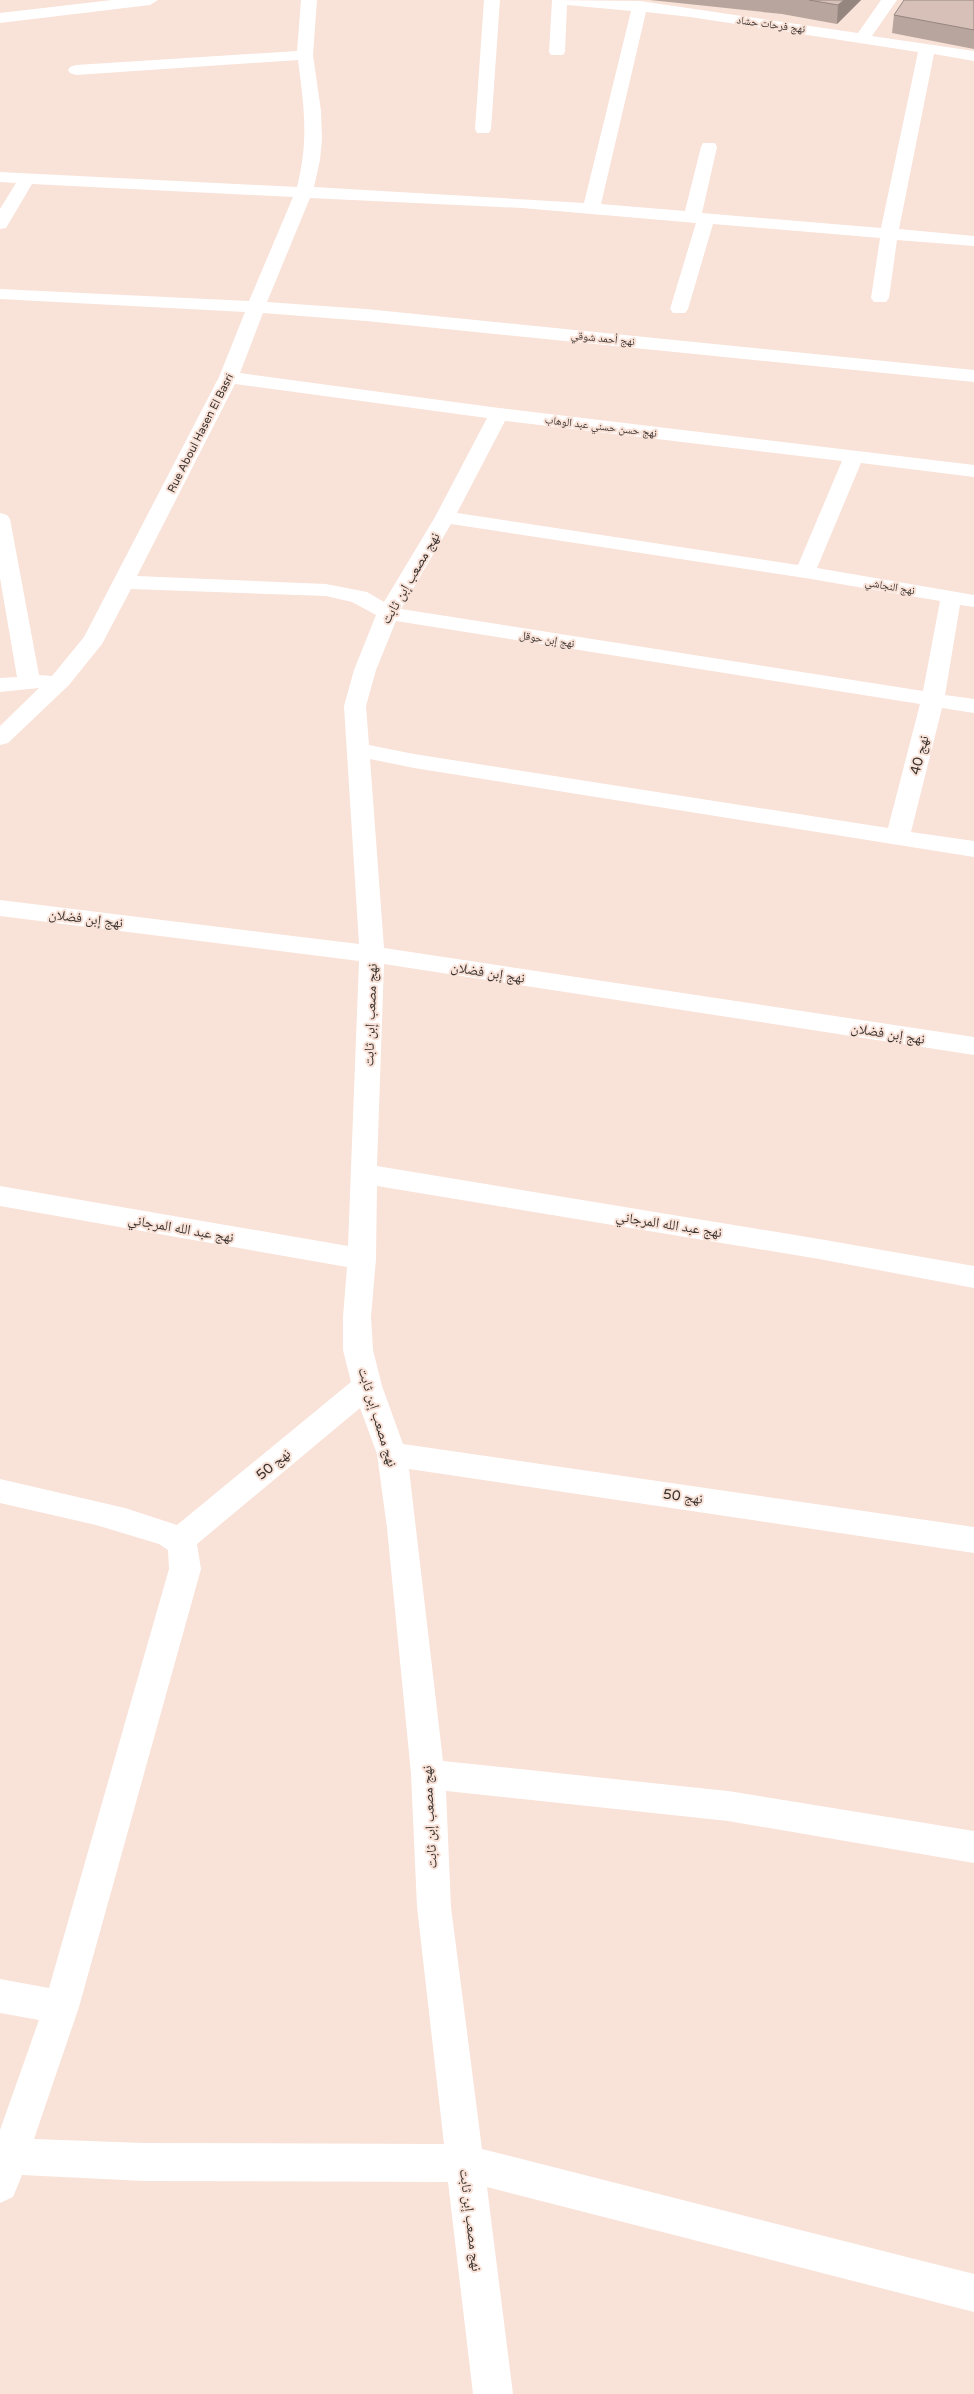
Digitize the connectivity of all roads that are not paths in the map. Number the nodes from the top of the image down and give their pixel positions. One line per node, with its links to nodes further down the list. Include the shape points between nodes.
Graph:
1 (150, 0): 8 (street)
2 (309, 0): 12 (street, Rue Aboul Hasen El Basri)
3 (492, 0): 15 (street)
4 (560, 0): 11 (street)
5 (567, 0): 7 (street, نهج فرحات حشاد)
6 (889, 0): 9 (street)
7 (640, 6): 9 (street, نهج فرحات حشاد); 20 (street)
8 (0, 18)
9 (863, 38): 10 (street, نهج فرحات حشاد)
10 (927, 48): 13 (street, نهج فرحات حشاد); 23 (street)
11 (557, 52)
12 (305, 55): 14 (street); 19 (street, Rue Aboul Hasen El Basri, via 314,139)
13 (974, 56)
14 (76, 70)
15 (483, 129)
16 (710, 147): 21 (street)
17 (0, 177): 18 (street)
18 (27, 178): 19 (street); 22 (street)
19 (304, 192): 20 (street); 27 (street, Rue Aboul Hasen El Basri)
20 (591, 209): 21 (street)
21 (699, 219): 23 (street); 28 (street)
22 (0, 224)
23 (889, 234): 24 (street); 26 (street)
24 (974, 242)
25 (0, 294): 27 (street, نهج أحمد شوقي)
26 (880, 298)
27 (256, 307): 29 (street, نهج أحمد شوقي); 30 (street, Rue Aboul Hasen El Basri)
28 (679, 309)
29 (974, 376)
30 (229, 378): 31 (street, نهج حسن حسني عبد الوهاب); 37 (street, Rue Aboul Hasen El Basri)
31 (499, 414): 32 (street, نهج حسن حسني عبد الوهاب); 34 (street, نهج مصعب إبن ثابت)
32 (854, 456): 33 (street, نهج حسن حسني عبد الوهاب); 36 (street)
33 (974, 471)
34 (446, 517): 36 (street, نهج النجاشي); 40 (street, نهج مصعب إبن ثابت)
35 (0, 519): 42 (street)
36 (805, 572): 38 (street, نهج النجاشي)
37 (123, 582): 40 (street, نهج إبن حوقل, via 326,590 359,597); 41 (street, Rue Aboul Hasen El Basri, via 94,639)
38 (951, 597): 39 (street, نهج النجاشي); 44 (street, نهج 40)
39 (974, 601)
40 (388, 614): 44 (street, نهج إبن حوقل); 47 (street, نهج مصعب إبن ثابت, via 365,670 355,706)
41 (61, 680): 42 (street); 46 (street, Rue Aboul Hasen El Basri)
42 (28, 681): 43 (street)
43 (0, 685)
44 (933, 699): 45 (street, نهج إبن حوقل); 48 (street, نهج 40)
45 (974, 706)
46 (0, 738)
47 (359, 750): 48 (street); 51 (street, نهج مصعب إبن ثابت)
48 (898, 836): 49 (street)
49 (974, 849)
50 (0, 908): 51 (street, نهج إبن فضلان)
51 (372, 954): 52 (street, نهج إبن فضلان); 53 (street, نهج مصعب إبن ثابت)
52 (974, 1046)
53 (363, 1174): 55 (street, نهج مصعب إبن ثابت); 56 (street, نهج عبد الله المرجاني)
54 (0, 1196): 55 (street, نهج عبد الله المرجاني)
55 (362, 1260): 57 (street, نهج مصعب إبن ثابت, via 357,1317 358,1342)
56 (974, 1277)
57 (367, 1386): 58 (street, نهج مصعب إبن ثابت); 61 (street, نهج 50)
58 (392, 1454): 60 (street, نهج 50); 62 (street, نهج مصعب إبن ثابت)
59 (0, 1491): 61 (street, via 156,1528)
60 (974, 1540)
61 (179, 1541): 65 (street, via 185,1568)
62 (428, 1774): 63 (street, via 728,1806); 66 (street, نهج مصعب إبن ثابت, via 434,1907)
63 (974, 1847)
64 (0, 1996): 65 (street)
65 (61, 2007): 67 (street)
66 (464, 2163): 67 (street, via 144,2162); 68 (street); 69 (street, نهج مصعب إبن ثابت)
67 (5, 2170)
68 (974, 2293)
69 (493, 2394)

